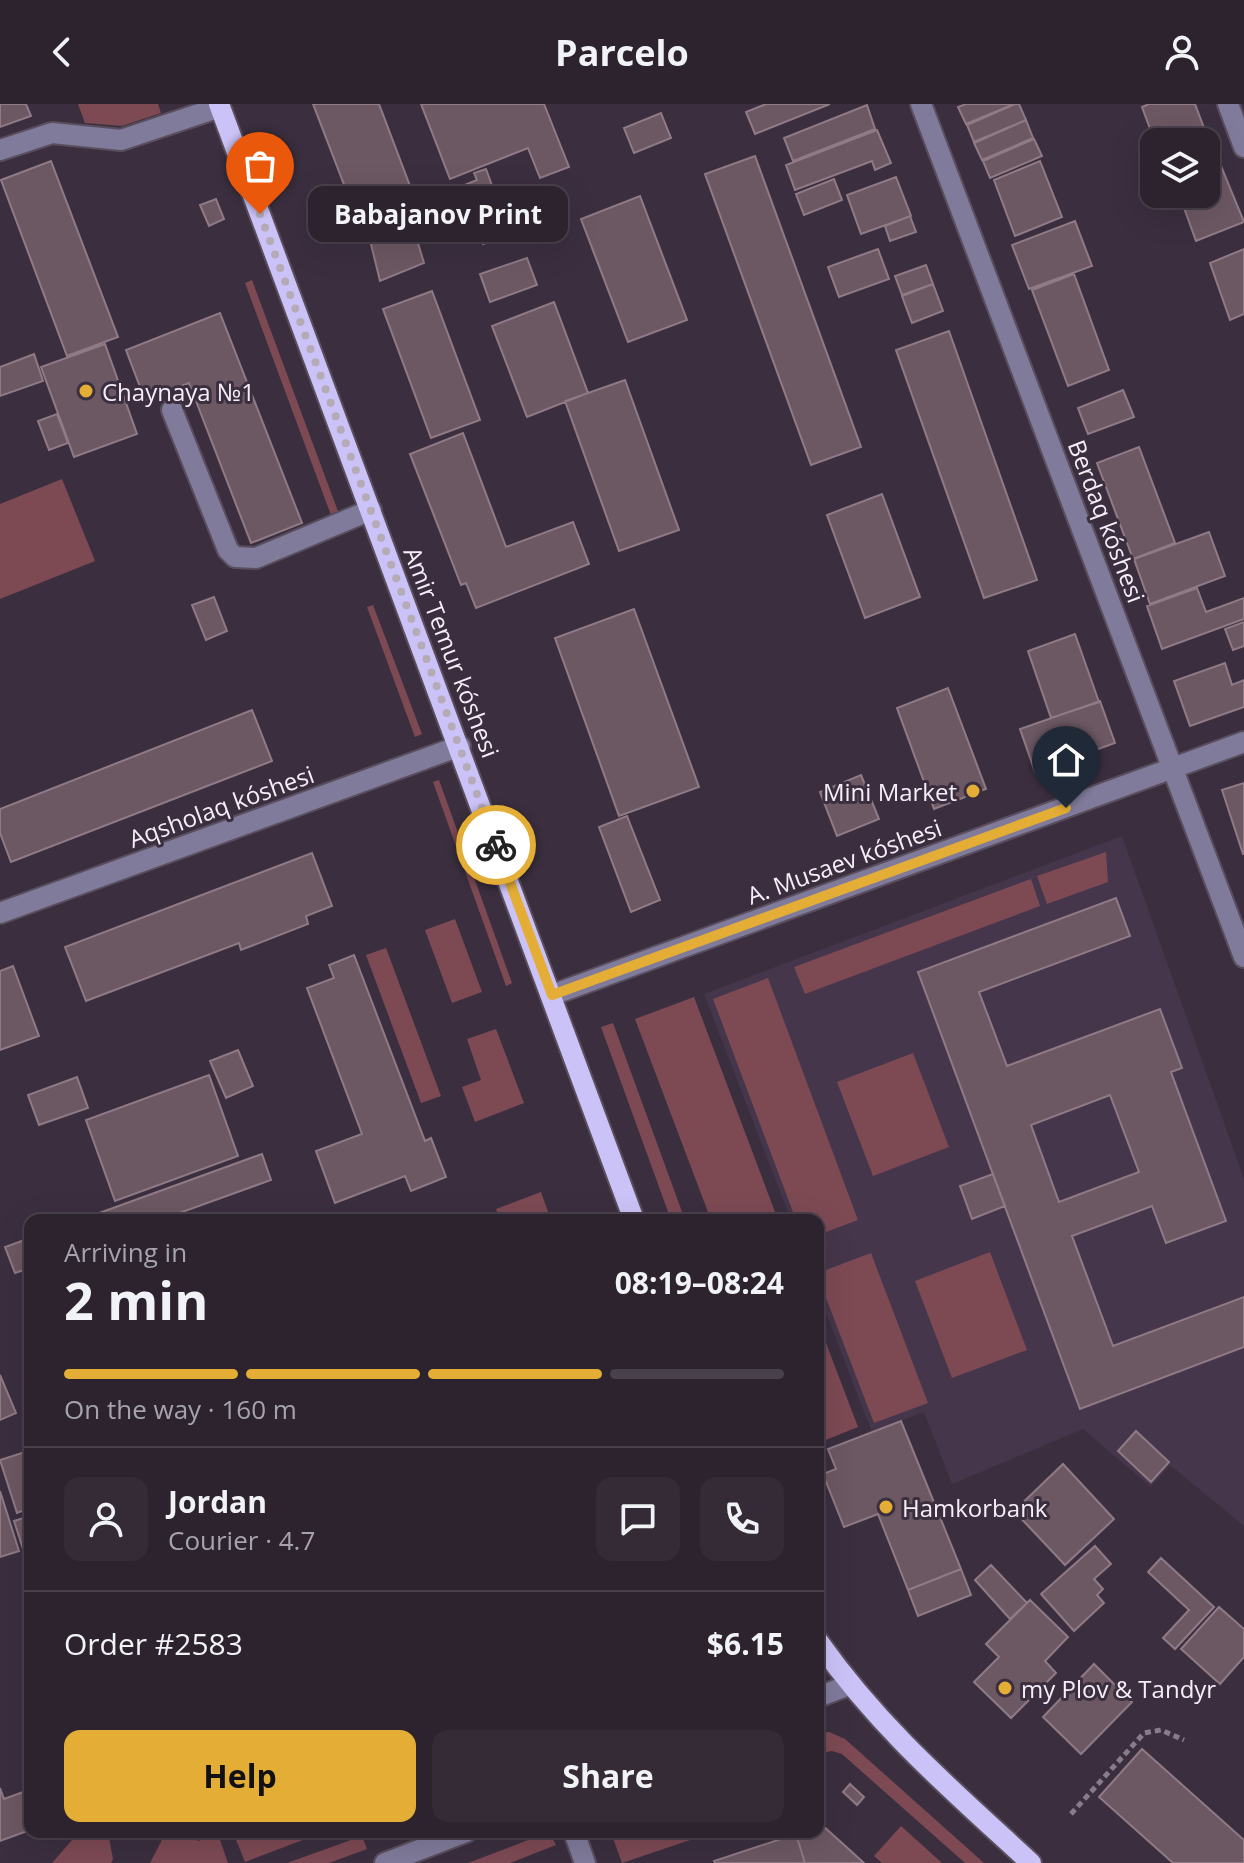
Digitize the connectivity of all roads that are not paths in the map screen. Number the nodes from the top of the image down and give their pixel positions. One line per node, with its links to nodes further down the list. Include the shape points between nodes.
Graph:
1 (921, 104): 10 (street, Berdaq kóshesi)
2 (1228, 104): 4 (street)
3 (220, 106): 5 (street, via 121,140 52,133); 7 (main road, Amir Temur kóshesi)
4 (1244, 147)
5 (0, 150)
6 (172, 410): 7 (street, via 235,557 256,558)
7 (371, 510): 9 (main road, Amir Temur kóshesi)
8 (1244, 742): 10 (street, A. Musaev kóshesi)
9 (460, 746): 11 (street, Aqsholaq kóshesi); 13 (main road, Amir Temur kóshesi)
10 (1173, 769): 12 (street, Berdaq kóshesi); 13 (street, A. Musaev kóshesi)
11 (0, 913)
12 (1244, 957)
13 (552, 995): 14 (main road, Amir Temur kóshesi)
14 (632, 1214)
15 (824, 1650): 16 (main road)
16 (849, 1685): 17 (street); 22 (main road, via 892,1735)
17 (824, 1695)
18 (450, 1838): 20 (street)
19 (576, 1838): 21 (street)
20 (385, 1863)
21 (585, 1863)
22 (1031, 1863)

